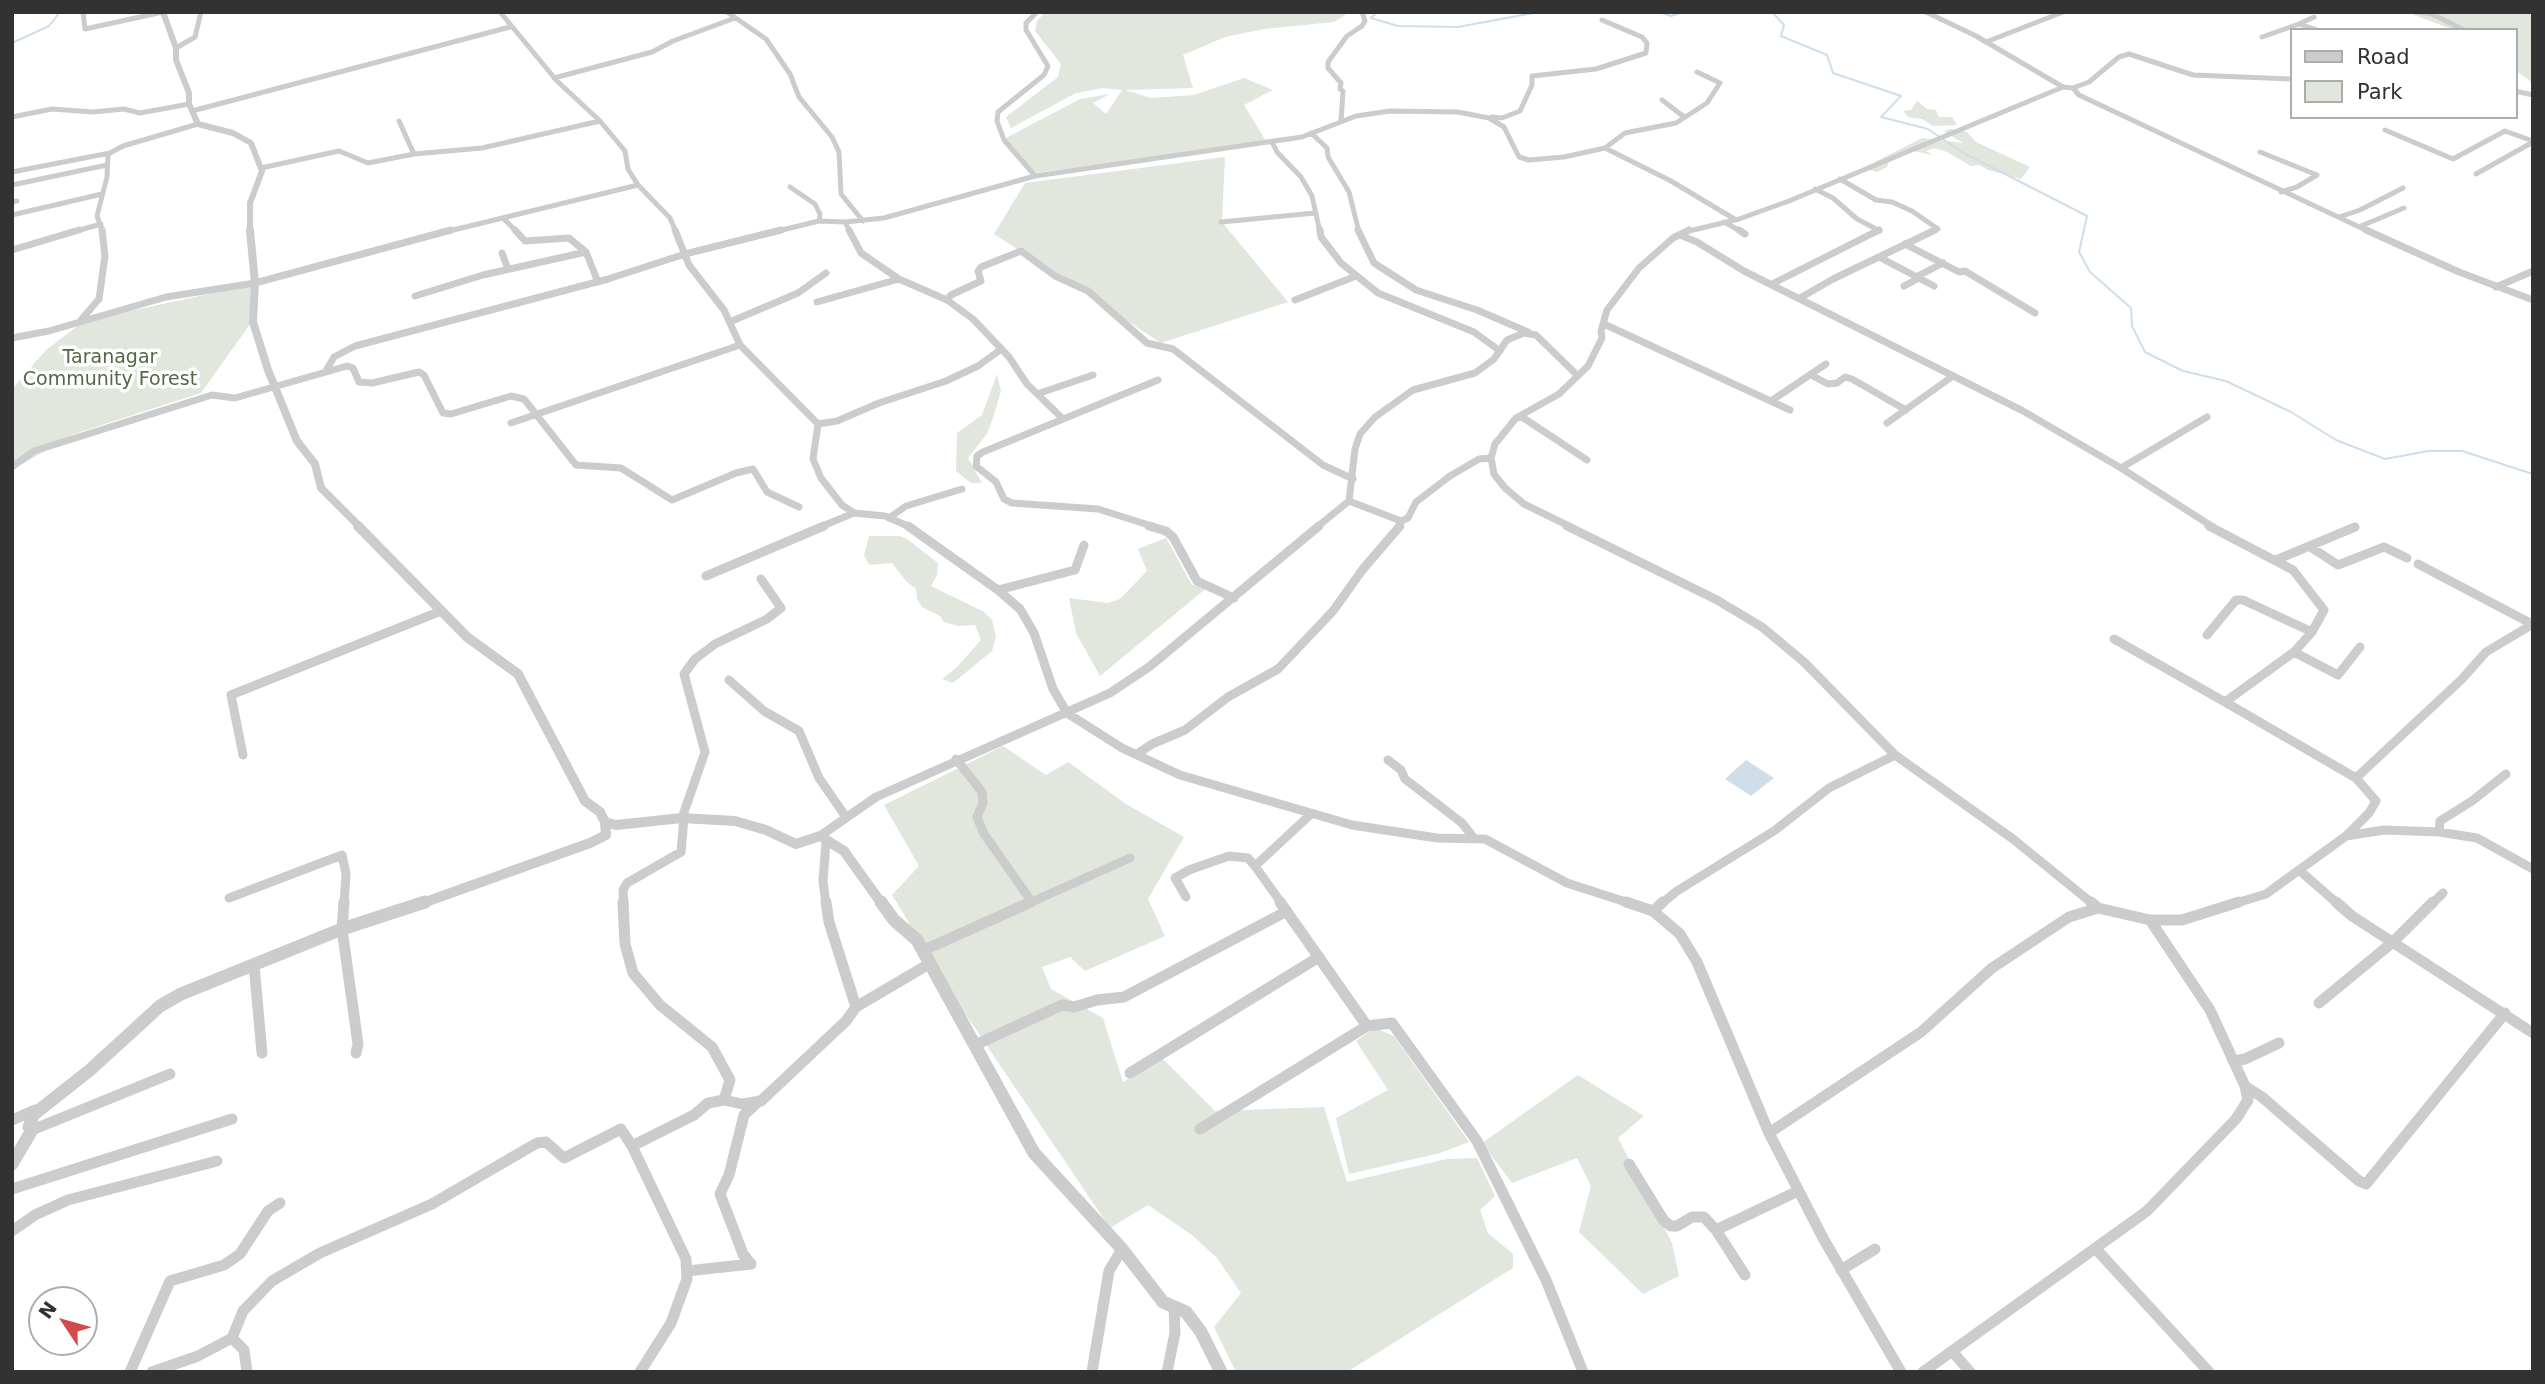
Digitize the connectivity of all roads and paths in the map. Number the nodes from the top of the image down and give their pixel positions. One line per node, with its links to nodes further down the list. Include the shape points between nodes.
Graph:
1 (83, 12): 2 (street, via 85,29)
2 (163, 12): 20 (street)
3 (201, 12): 20 (street, via 195,37)
4 (500, 12): 15 (street)
5 (727, 12): 12 (street)
6 (1037, 12): 46 (street, via 1026,23 1026,30 1048,65 1037,82 998,112 997,121 1004,140)
7 (1362, 12): 32 (street, via 1362,26 1347,36 1328,62 1343,91)
8 (1926, 12): 19 (street)
9 (2063, 12): 19 (street)
10 (2420, 12): 17 (street)
11 (2314, 17): 14 (street)
12 (735, 18): 22 (street, via 652,52); 62 (street, via 766,39 790,74 799,97 832,137 839,152 841,194)
13 (1602, 20): 27 (street, via 1645,39 1646,53 1583,71 1532,76 1520,111 1502,118)
14 (2299, 24): 16 (street); 18 (street)
15 (510, 27): 22 (street); 26 (street)
16 (2311, 28)
17 (2460, 28)
18 (2262, 37)
19 (1986, 42): 24 (street)
20 (176, 48): 26 (street)
21 (1696, 72): 28 (street, via 1720,83 1707,103)
22 (554, 78): 31 (street)
23 (2290, 79): 24 (street, via 2217,79 2129,54 2089,82)
24 (2068, 88): 47 (street); 53 (street)
25 (1662, 100): 28 (street)
26 (191, 108): 29 (street, via 141,113 52,109); 33 (street)
27 (1484, 116): 32 (street, via 1390,111); 38 (street, via 1504,127 1519,157 1529,160)
28 (1683, 116): 38 (street, via 1676,123 1625,132)
29 (12, 117)
30 (399, 121): 41 (street)
31 (600, 121): 41 (street, via 482,148); 49 (street, via 626,152 628,169)
32 (1341, 121): 35 (street)
33 (198, 124): 40 (street); 43 (street, via 251,143)
34 (2385, 130): 36 (street, via 2453,159 2505,131)
35 (1311, 133): 37 (street); 99 (street, via 1327,148 1349,192 1357,228 1374,263 1416,290)
36 (2533, 141): 45 (street)
37 (1272, 142): 46 (street); 56 (street, via 1301,177)
38 (1605, 148): 60 (street)
39 (2260, 152): 53 (street, via 2317,175)
40 (110, 153): 42 (street); 44 (street)
41 (414, 154): 43 (street, via 368,163 339,151)
42 (107, 165): 48 (street); 54 (street)
43 (261, 168): 84 (street, via 250,203)
44 (12, 172)
45 (2476, 174)
46 (1035, 176): 62 (street)
47 (1840, 179): 52 (street); 70 (street, via 1938,229)
48 (12, 185)
49 (638, 185): 59 (street); 74 (street, via 670,218)
50 (790, 187): 61 (street, via 815,204)
51 (2403, 188): 58 (street)
52 (1815, 189): 60 (street); 85 (street, via 1880,231)
53 (2281, 192): 58 (street)
54 (102, 194): 57 (street); 66 (street, via 97,216)
55 (2404, 208): 67 (street)
56 (1315, 213): 64 (street); 80 (street, via 1329,250)
57 (12, 215)
58 (2339, 217): 67 (street)
59 (503, 218): 72 (street, via 522,240 569,238); 84 (street)
60 (1736, 220): 65 (street)
61 (819, 221): 63 (street); 74 (street)
62 (863, 221): 63 (street)
63 (845, 222): 82 (street, via 861,253)
64 (1221, 222)
65 (1724, 222): 68 (street); 69 (street)
66 (101, 224): 71 (street); 96 (street, via 105,256 99,299)
67 (2361, 226): 88 (street)
68 (1745, 234)
69 (1680, 236): 85 (street); 98 (street, via 1639,268 1607,310)
70 (1905, 244): 75 (street); 76 (street)
71 (12, 250)
72 (586, 252): 77 (street); 83 (street)
73 (502, 253): 77 (street)
74 (685, 254): 83 (street); 97 (street, via 691,269)
75 (1879, 257): 81 (street); 90 (street)
76 (1943, 263): 81 (street); 95 (street)
77 (508, 269): 89 (street)
78 (2533, 271): 88 (street)
79 (826, 273): 97 (street, via 798,293)
80 (1356, 276): 92 (street); 103 (street, via 1395,301 1474,332)
81 (1918, 278): 86 (street); 87 (street)
82 (900, 279): 91 (street); 94 (street)
83 (598, 282): 105 (street, via 355,346 334,358)
84 (255, 283): 96 (street, via 166,297); 111 (street, via 256,338)
85 (1772, 284): 90 (street)
86 (1905, 286)
87 (1934, 286)
88 (2496, 287): 93 (street)
89 (415, 296)
90 (1800, 298): 109 (street)
91 (947, 300): 102 (street, via 973,319); 127 (street, via 981,281 981,267 1021,251 1055,276 1088,291 1147,343 1173,349 1323,466)
92 (1295, 300)
93 (2533, 300)
94 (817, 302)
95 (2035, 313)
96 (80, 320): 100 (street)
97 (732, 321): 101 (street)
98 (1604, 324): 108 (street, via 1597,352); 113 (street)
99 (1530, 333): 103 (street, via 1513,336); 108 (street, via 1552,348)
100 (12, 338)
101 (740, 345): 116 (street); 122 (street)
102 (1000, 350): 112 (street); 122 (street, via 946,381)
103 (1500, 351): 127 (street, via 1475,373 1413,390 1375,417 1360,434)
104 (1826, 364): 107 (street)
105 (327, 369): 111 (street); 116 (street, via 354,368 359,382 372,383 419,372 443,413 511,396 524,399)
106 (1093, 374): 112 (street)
107 (1811, 375): 113 (street); 115 (street, via 1828,384 1852,379)
108 (1577, 376): 118 (street, via 1559,394)
109 (1953, 376): 115 (street); 126 (street)
110 (1158, 380): 119 (street)
111 (275, 385): 125 (street, via 235,398 212,395 34,452); 144 (street, via 297,441 315,464 321,488)
112 (1037, 394): 119 (street)
113 (1771, 401): 114 (street)
114 (1790, 410)
115 (1906, 410): 121 (street)
116 (535, 413): 120 (street); 130 (street, via 576,465 621,468 666,498 672,500 753,469 767,492)
117 (2207, 416): 126 (street)
118 (1516, 418): 123 (street, via 1495,444); 124 (street, via 1522,417)
119 (1063, 419): 143 (street, via 983,452 977,456 976,466 1012,503 1098,509 1166,531 1197,581)
120 (511, 423)
121 (1887, 423)
122 (818, 424): 131 (street, via 813,459 821,478)
123 (1491, 458): 133 (street, via 1479,459 1450,476 1416,502 1408,518); 156 (street, via 1494,474 1524,504 1762,627 1804,662)
124 (1587, 460)
125 (12, 467)
126 (2121, 468): 138 (street, via 2197,519)
127 (1353, 479): 129 (street)
128 (962, 489): 132 (street, via 906,506)
129 (1349, 501): 133 (street); 143 (street)
130 (799, 507)
131 (853, 513): 132 (street); 140 (street)
132 (888, 518): 142 (street, via 904,523)
133 (1401, 521): 154 (street, via 1333,611 1278,669 1228,697 1185,730)
134 (2355, 527): 136 (street)
135 (1084, 545): 142 (street, via 1075,569)
136 (2309, 546): 137 (street, via 2338,565 2384,547); 138 (street)
137 (2407, 558)
138 (2276, 560): 146 (street, via 2293,570 2323,610)
139 (2418, 564): 145 (street)
140 (706, 576)
141 (761, 579): 163 (street, via 781,608 715,645 684,674 705,752)
142 (998, 590): 153 (street, via 1020,609 1034,633 1053,689)
143 (1234, 598): 153 (street, via 1149,667)
144 (441, 611): 155 (street, via 231,695); 164 (street, via 467,637 518,674 585,801)
145 (2532, 624): 160 (street, via 2486,652)
146 (2312, 632): 147 (street, via 2236,600); 150 (street)
147 (2207, 635)
148 (2114, 639): 152 (street)
149 (2360, 646): 150 (street, via 2338,675)
150 (2294, 652): 152 (street)
151 (729, 680): 162 (street, via 764,711 799,731 819,778)
152 (2225, 702): 160 (street)
153 (1067, 713): 154 (street); 157 (street)
154 (1137, 754): 161 (street, via 1181,775)
155 (243, 755)
156 (1895, 755): 177 (street); 179 (street, via 1829,788 1774,831)
157 (956, 759): 162 (street, via 876,797); 176 (street, via 982,792 983,803 976,817 984,834)
158 (1388, 760): 167 (street, via 1405,779 1462,822)
159 (2506, 774): 165 (street, via 2440,821)
160 (2356, 778): 166 (street, via 2376,801)
161 (1311, 814): 167 (street, via 1386,832); 170 (street)
162 (846, 817): 168 (street)
163 (683, 818): 164 (street, via 616,825); 168 (street, via 735,821 796,844); 199 (street, via 681,852 627,883 625,944 639,981 720,1059 730,1080)
164 (605, 822): 181 (street, via 606,835 590,843)
165 (2439, 832): 166 (street, via 2384,830); 171 (street, via 2477,838)
166 (2346, 836): 172 (street)
167 (1473, 837): 179 (street, via 1567,883)
168 (823, 839): 184 (street, via 844,851 894,920 916,940); 187 (street, via 829,922)
169 (1130, 858): 176 (street)
170 (1255, 866): 174 (street, via 1248,858 1229,856 1189,870 1175,878); 178 (street)
171 (2533, 869)
172 (2300, 870): 180 (street, via 2266,894 2182,919); 182 (street, via 2352,916)
173 (2443, 894): 182 (street)
174 (1186, 897)
175 (229, 898): 181 (street, via 342,855 346,874)
176 (1032, 902): 184 (street)
177 (2098, 908): 180 (street); 206 (street, via 2069,917 1992,968 1920,1032)
178 (1287, 911): 183 (street); 192 (street, via 1124,997 1074,1007 1062,1005)
179 (1653, 911): 206 (street, via 1679,934 1697,962)
180 (2150, 920): 195 (street, via 2210,1010)
181 (342, 929): 185 (street); 194 (street)
182 (2393, 942): 186 (street); 188 (street)
183 (1319, 957): 189 (street); 196 (street)
184 (925, 958): 187 (street); 192 (street)
185 (254, 965): 193 (street); 201 (street, via 160,1006)
186 (2319, 1003)
187 (856, 1007): 200 (street)
188 (2505, 1013): 190 (street); 198 (street, via 2366,1184)
189 (1367, 1026): 204 (street); 232 (street, via 1392,1023 1477,1141 1546,1280)
190 (2533, 1033)
191 (2279, 1043): 195 (street)
192 (975, 1045): 217 (street, via 1034,1153)
193 (262, 1053)
194 (356, 1053)
195 (2233, 1061): 198 (street)
196 (1130, 1073)
197 (170, 1074): 205 (street)
198 (2245, 1086): 216 (street, via 2248,1100 2236,1119 2147,1211)
199 (724, 1100): 200 (street); 207 (street, via 708,1103 694,1115)
200 (759, 1101): 220 (street, via 744,1115 720,1194 751,1264)
201 (40, 1108): 203 (street); 205 (street, via 33,1115)
202 (232, 1119): 211 (street)
203 (12, 1120)
204 (1200, 1129)
205 (32, 1130): 209 (street)
206 (1769, 1133): 212 (street)
207 (632, 1146): 220 (street, via 686,1259); 223 (street, via 621,1129 564,1158 546,1142 537,1143 432,1204 320,1253 272,1281 243,1311)
208 (217, 1161): 215 (street, via 68,1200)
209 (12, 1164)
210 (1629, 1164): 214 (street, via 1664,1221 1671,1226 1696,1215)
211 (12, 1189)
212 (1798, 1191): 214 (street); 219 (street)
213 (281, 1203): 225 (street, via 268,1211 240,1254 225,1265 170,1281)
214 (1716, 1230): 221 (street)
215 (12, 1231)
216 (2095, 1248): 224 (street); 236 (street)
217 (1122, 1249): 222 (street, via 1163,1302); 229 (street, via 1109,1271)
218 (1875, 1249): 219 (street)
219 (1840, 1270): 233 (street)
220 (687, 1271): 228 (street, via 671,1323)
221 (1745, 1275)
222 (1174, 1307): 230 (street, via 1175,1333); 231 (street, via 1186,1312 1201,1332)
223 (232, 1338): 226 (street); 227 (street, via 244,1350)
224 (1952, 1350): 234 (street); 235 (street)
225 (130, 1372)
226 (152, 1372)
227 (247, 1372)
228 (640, 1372)
229 (1092, 1372)
230 (1167, 1372)
231 (1221, 1372)
232 (1583, 1372)
233 (1901, 1372)
234 (1923, 1372)
235 (1970, 1372)
236 (2209, 1372)

